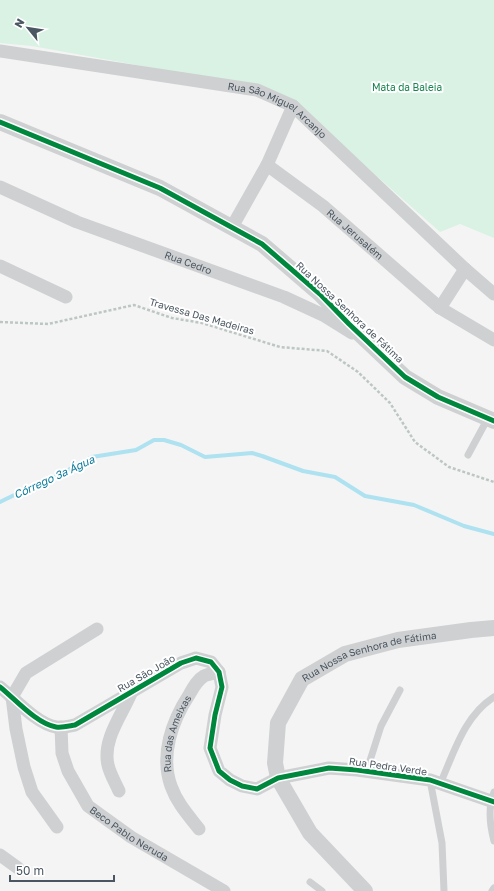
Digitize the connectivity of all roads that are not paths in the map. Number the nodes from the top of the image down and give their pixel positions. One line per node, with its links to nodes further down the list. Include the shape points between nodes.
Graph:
1 (0, 51): 2 (street, Rua São Miguel Arcanjo, via 258,90)
2 (293, 106): 4 (street); 8 (street, Rua São Miguel Arcanjo)
3 (0, 122): 6 (street, Rua Nossa Senhora de Fátima, via 160,188)
4 (267, 165): 6 (street); 11 (street, Rua Jerusalém, via 323,206)
5 (0, 187): 13 (street, Rua Cedro, via 77,222 284,297 323,315)
6 (232, 227): 13 (street, Rua Nossa Senhora de Fátima, via 262,244 320,294)
7 (0, 266): 10 (street)
8 (465, 269): 9 (street, Rua São Miguel Arcanjo); 11 (street)
9 (494, 294)
10 (66, 296)
11 (440, 308): 12 (street, Rua Jerusalém)
12 (494, 340)
13 (373, 346): 14 (street, Rua Nossa Senhora de Fátima, via 405,377 438,397)
14 (491, 419): 15 (lane)
15 (468, 455)
16 (494, 628): 26 (street, Rua Nossa Senhora de Fátima, via 398,640 345,654 302,678 278,723 275,763)
17 (97, 629): 22 (street, via 26,672)
18 (219, 672): 21 (street, Rua São João, via 211,662 196,658 181,663); 26 (street, via 222,687 210,748 220,771 242,786 257,789); 31 (street, Rua das Ameixas, via 205,675 198,681 174,720 169,742 170,784 178,804)
19 (0, 687): 22 (street)
20 (400, 690): 25 (lane, via 381,726)
21 (132, 691): 24 (street, Rua São João, via 75,725); 28 (street, via 114,728 109,746 108,764)
22 (12, 697): 24 (street, via 32,715 47,724); 30 (street, via 24,767 32,792)
23 (494, 697): 27 (lane, via 486,702 465,727)
24 (62, 727): 37 (street, Beco Pablo Neruda, via 62,753 68,772 88,806 131,837)
25 (367, 770): 26 (street, Rua Pedra Verde, via 329,768); 27 (street, Rua Pedra Verde)
26 (278, 778): 39 (street, Rua Nossa Senhora de Fátima, via 310,833)
27 (435, 782): 29 (street, Rua Pedra Verde); 40 (lane)
28 (119, 791)
29 (493, 798): 32 (lane, via 491,831)
30 (57, 827)
31 (200, 830)
32 (494, 841)
33 (0, 855): 34 (street)
34 (18, 868)
35 (310, 882): 38 (lane)
36 (494, 888): 41 (lane)
37 (224, 891)
38 (322, 891)
39 (365, 891)
40 (444, 891)
41 (492, 891)

